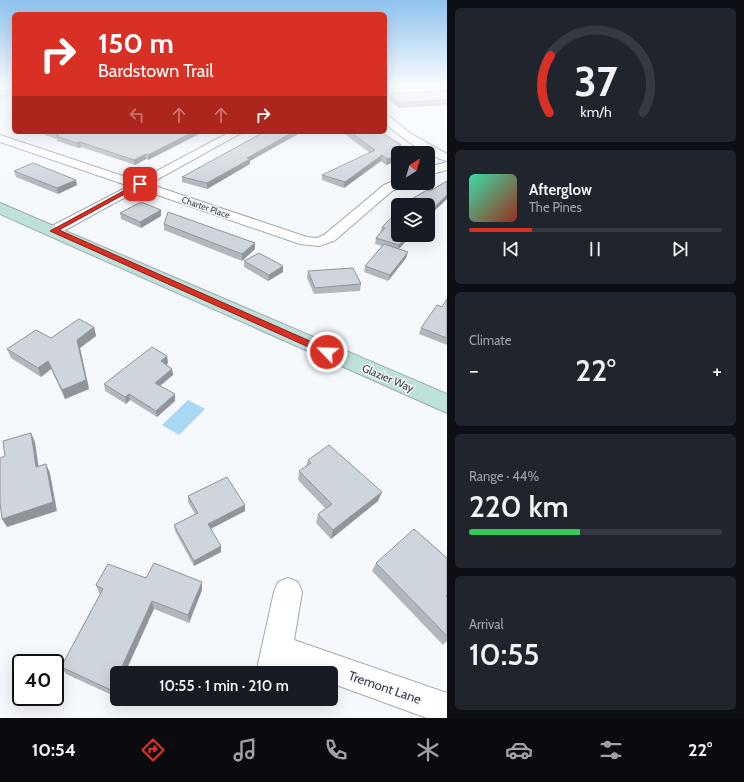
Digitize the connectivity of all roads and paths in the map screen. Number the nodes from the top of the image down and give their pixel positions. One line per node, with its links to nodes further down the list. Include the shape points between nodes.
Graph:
1 (387, 120): 4 (street, via 398,130)
2 (234, 134): 7 (street)
3 (0, 138): 7 (street, Charter Place)
4 (447, 158)
5 (447, 166): 6 (street)
6 (435, 169)
7 (140, 184): 8 (street, Charter Place, via 305,241 319,242 338,232); 10 (street)
8 (391, 186)
9 (0, 208): 10 (street, Glazier Way)
10 (53, 231): 11 (street, Glazier Way)
11 (447, 404)
12 (288, 592): 13 (street, Tremont Lane)
13 (274, 661): 14 (street, Tremont Lane)
14 (447, 708)

